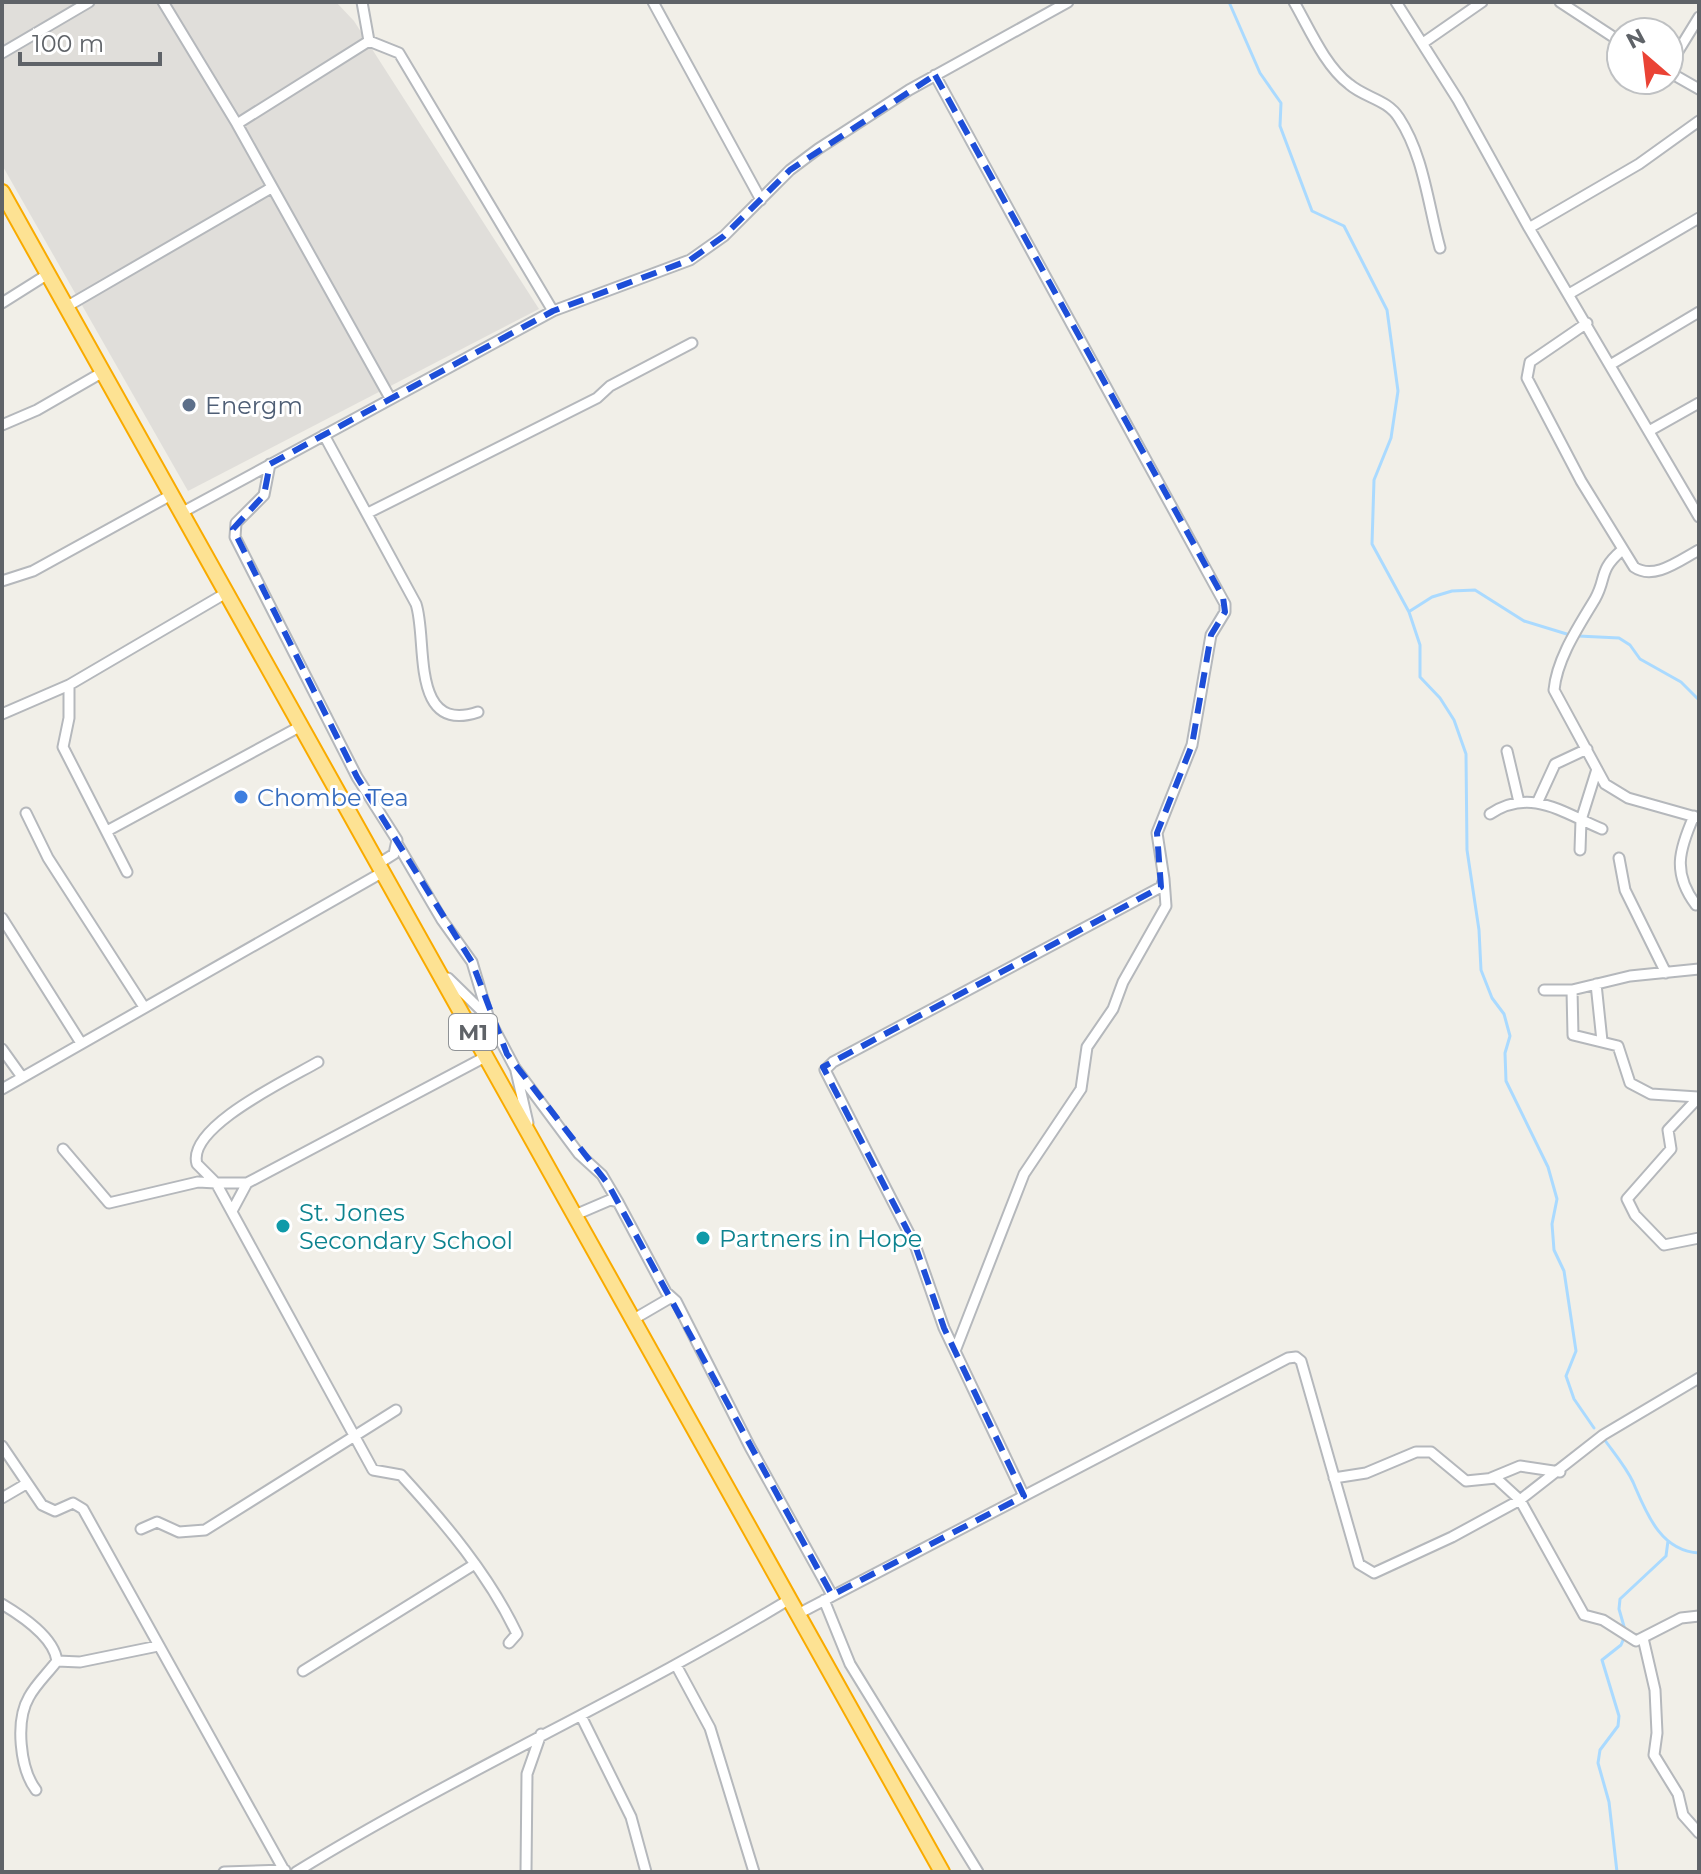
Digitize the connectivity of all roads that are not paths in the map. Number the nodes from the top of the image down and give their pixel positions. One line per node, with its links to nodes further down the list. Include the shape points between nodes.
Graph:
1 (89, 2): 15 (street)
2 (163, 2): 18 (street)
3 (362, 2): 12 (street)
4 (653, 2): 21 (street)
5 (1068, 2): 16 (street)
6 (1294, 2): 24 (street, via 1339,76 1398,115 1426,183)
7 (1396, 2): 14 (street)
8 (1482, 2): 14 (street)
9 (1560, 2): 11 (street)
10 (1699, 17): 13 (street)
11 (1605, 32)
12 (369, 41): 18 (street); 29 (street, via 399,53)
13 (1685, 41)
14 (1423, 43): 23 (street)
15 (2, 53)
16 (935, 75): 21 (street, via 818,149); 70 (street, via 1223,597 1225,612 1211,635 1192,745 1157,833)
17 (1699, 121): 23 (street, via 1639,164)
18 (237, 124): 19 (street)
19 (271, 188): 28 (street); 35 (street)
20 (2, 192): 25 (highway, M1)
21 (761, 200): 29 (street, via 690,260)
22 (1699, 218): 26 (street)
23 (1529, 228): 26 (street)
24 (1440, 248)
25 (48, 274): 27 (street); 28 (highway, M1)
26 (1569, 294): 31 (street)
27 (2, 303)
28 (66, 307): 34 (highway, M1)
29 (553, 311): 35 (street)
30 (1699, 312): 33 (street)
31 (1587, 323): 33 (street); 47 (street, via 1530,362 1526,372)
32 (692, 343): 44 (street, via 597,398)
33 (1610, 365): 38 (street)
34 (103, 372): 37 (street); 41 (highway, M1)
35 (390, 398): 39 (street)
36 (1699, 403): 38 (street)
37 (2, 425)
38 (1649, 431): 42 (street)
39 (324, 435): 40 (street); 44 (street)
40 (270, 464): 43 (street); 65 (street, via 264,495 236,523 235,537 342,749)
41 (171, 495): 43 (highway, M1); 48 (street, via 33,571)
42 (1695, 497): 45 (street)
43 (181, 513): 49 (highway, M1)
44 (368, 513): 51 (street, via 420,615 426,688 444,711 463,717)
45 (1699, 517)
46 (1699, 550): 47 (street, via 1647,573)
47 (1621, 551): 54 (street, via 1602,572 1554,685)
48 (2, 581)
49 (226, 593): 50 (street); 53 (highway, M1)
50 (69, 685): 52 (street); 64 (street, via 63,747)
51 (478, 712)
52 (2, 714)
53 (301, 726): 64 (street); 68 (highway, M1)
54 (1587, 749): 56 (street); 57 (street, via 1555,764)
55 (1507, 751): 58 (street)
56 (1597, 769): 61 (street, via 1619,794); 62 (street)
57 (1538, 801): 58 (street); 62 (street)
58 (1519, 802): 60 (street)
59 (26, 813): 79 (street, via 48,858)
60 (1490, 814)
61 (1696, 817): 71 (street, via 1681,846 1679,875 1696,905)
62 (1581, 820): 63 (street); 66 (street)
63 (1602, 829)
64 (107, 831): 69 (street)
65 (398, 845): 68 (street); 80 (street, via 472,962)
66 (1580, 850)
67 (1619, 858): 75 (street, via 1625,890)
68 (381, 868): 73 (highway, M1); 79 (street)
69 (127, 872)
70 (1164, 879): 100 (street, via 1166,906 1113,1009 1087,1047 1081,1089 1024,1174); 100 (street, via 1161,887 825,1070 915,1245)
71 (1699, 902)
72 (2, 918): 82 (street)
73 (433, 961): 80 (street); 84 (highway, M1)
74 (1699, 970): 75 (street)
75 (1666, 973): 76 (street)
76 (1596, 984): 78 (street); 81 (street)
77 (1544, 990): 78 (street)
78 (1572, 990): 81 (street, via 1573,1035)
79 (144, 1007): 82 (street)
80 (489, 1019): 86 (street)
81 (1602, 1041): 89 (street, via 1618,1046 1630,1083 1640,1090)
82 (81, 1043): 87 (street)
83 (2, 1049): 87 (street)
84 (487, 1056): 90 (highway, M1); 93 (street)
85 (318, 1062): 92 (street, via 260,1095 203,1137 197,1164)
86 (515, 1068): 90 (street); 94 (street)
87 (22, 1077): 88 (street)
88 (2, 1089)
89 (1699, 1097): 97 (street, via 1668,1130 1671,1149 1627,1199 1664,1245)
90 (533, 1139): 96 (highway, M1)
91 (63, 1149): 92 (street, via 109,1203 198,1182)
92 (216, 1183): 93 (street); 95 (street)
93 (247, 1183): 95 (street)
94 (618, 1202): 96 (street, via 610,1200); 98 (street)
95 (232, 1211): 103 (street)
96 (575, 1215): 99 (highway, M1)
97 (1699, 1238)
98 (670, 1298): 99 (street); 114 (street, via 690,1327)
99 (634, 1319): 115 (highway, M1)
100 (955, 1351): 109 (street)
101 (1699, 1378): 105 (street, via 1603,1435)
102 (396, 1410): 103 (street)
103 (352, 1435): 112 (street, via 205,1530 179,1532 157,1522); 113 (street, via 373,1470 401,1475)
104 (2, 1446): 108 (street)
105 (1560, 1472): 107 (street, via 1520,1466); 111 (street)
106 (1334, 1478): 107 (street, via 1366,1473 1422,1450 1466,1481); 109 (street, via 1296,1357); 111 (street, via 1359,1564 1374,1573)
107 (1491, 1478): 111 (street, via 1501,1480)
108 (26, 1484): 110 (street); 121 (street, via 48,1510 73,1503 83,1509)
109 (1024, 1496): 114 (street)
110 (2, 1498)
111 (1520, 1500): 119 (street, via 1582,1613 1632,1640)
112 (141, 1529)
113 (475, 1564): 120 (street, via 517,1634); 124 (street)
114 (828, 1597): 117 (street); 136 (street, via 850,1664)
115 (790, 1599): 117 (highway, M1); 123 (street)
116 (2, 1604): 122 (street, via 52,1642)
117 (798, 1614): 135 (highway, M1)
118 (1699, 1616): 119 (street, via 1681,1618)
119 (1643, 1638): 128 (street, via 1655,1690 1654,1755 1678,1794 1683,1815)
120 (509, 1643)
121 (158, 1646): 122 (street, via 80,1662); 129 (street)
122 (57, 1661): 127 (street, via 29,1697 23,1714 23,1766)
123 (676, 1665): 125 (street); 134 (street, via 710,1728)
124 (303, 1671)
125 (581, 1716): 126 (street); 133 (street, via 631,1817)
126 (541, 1734): 131 (street); 132 (street, via 527,1774)
127 (36, 1790)
128 (1699, 1833)
129 (285, 1871): 130 (street)
130 (224, 1872)
131 (296, 1872)
132 (526, 1872)
133 (646, 1872)
134 (754, 1872)
135 (942, 1872)
136 (978, 1872)

